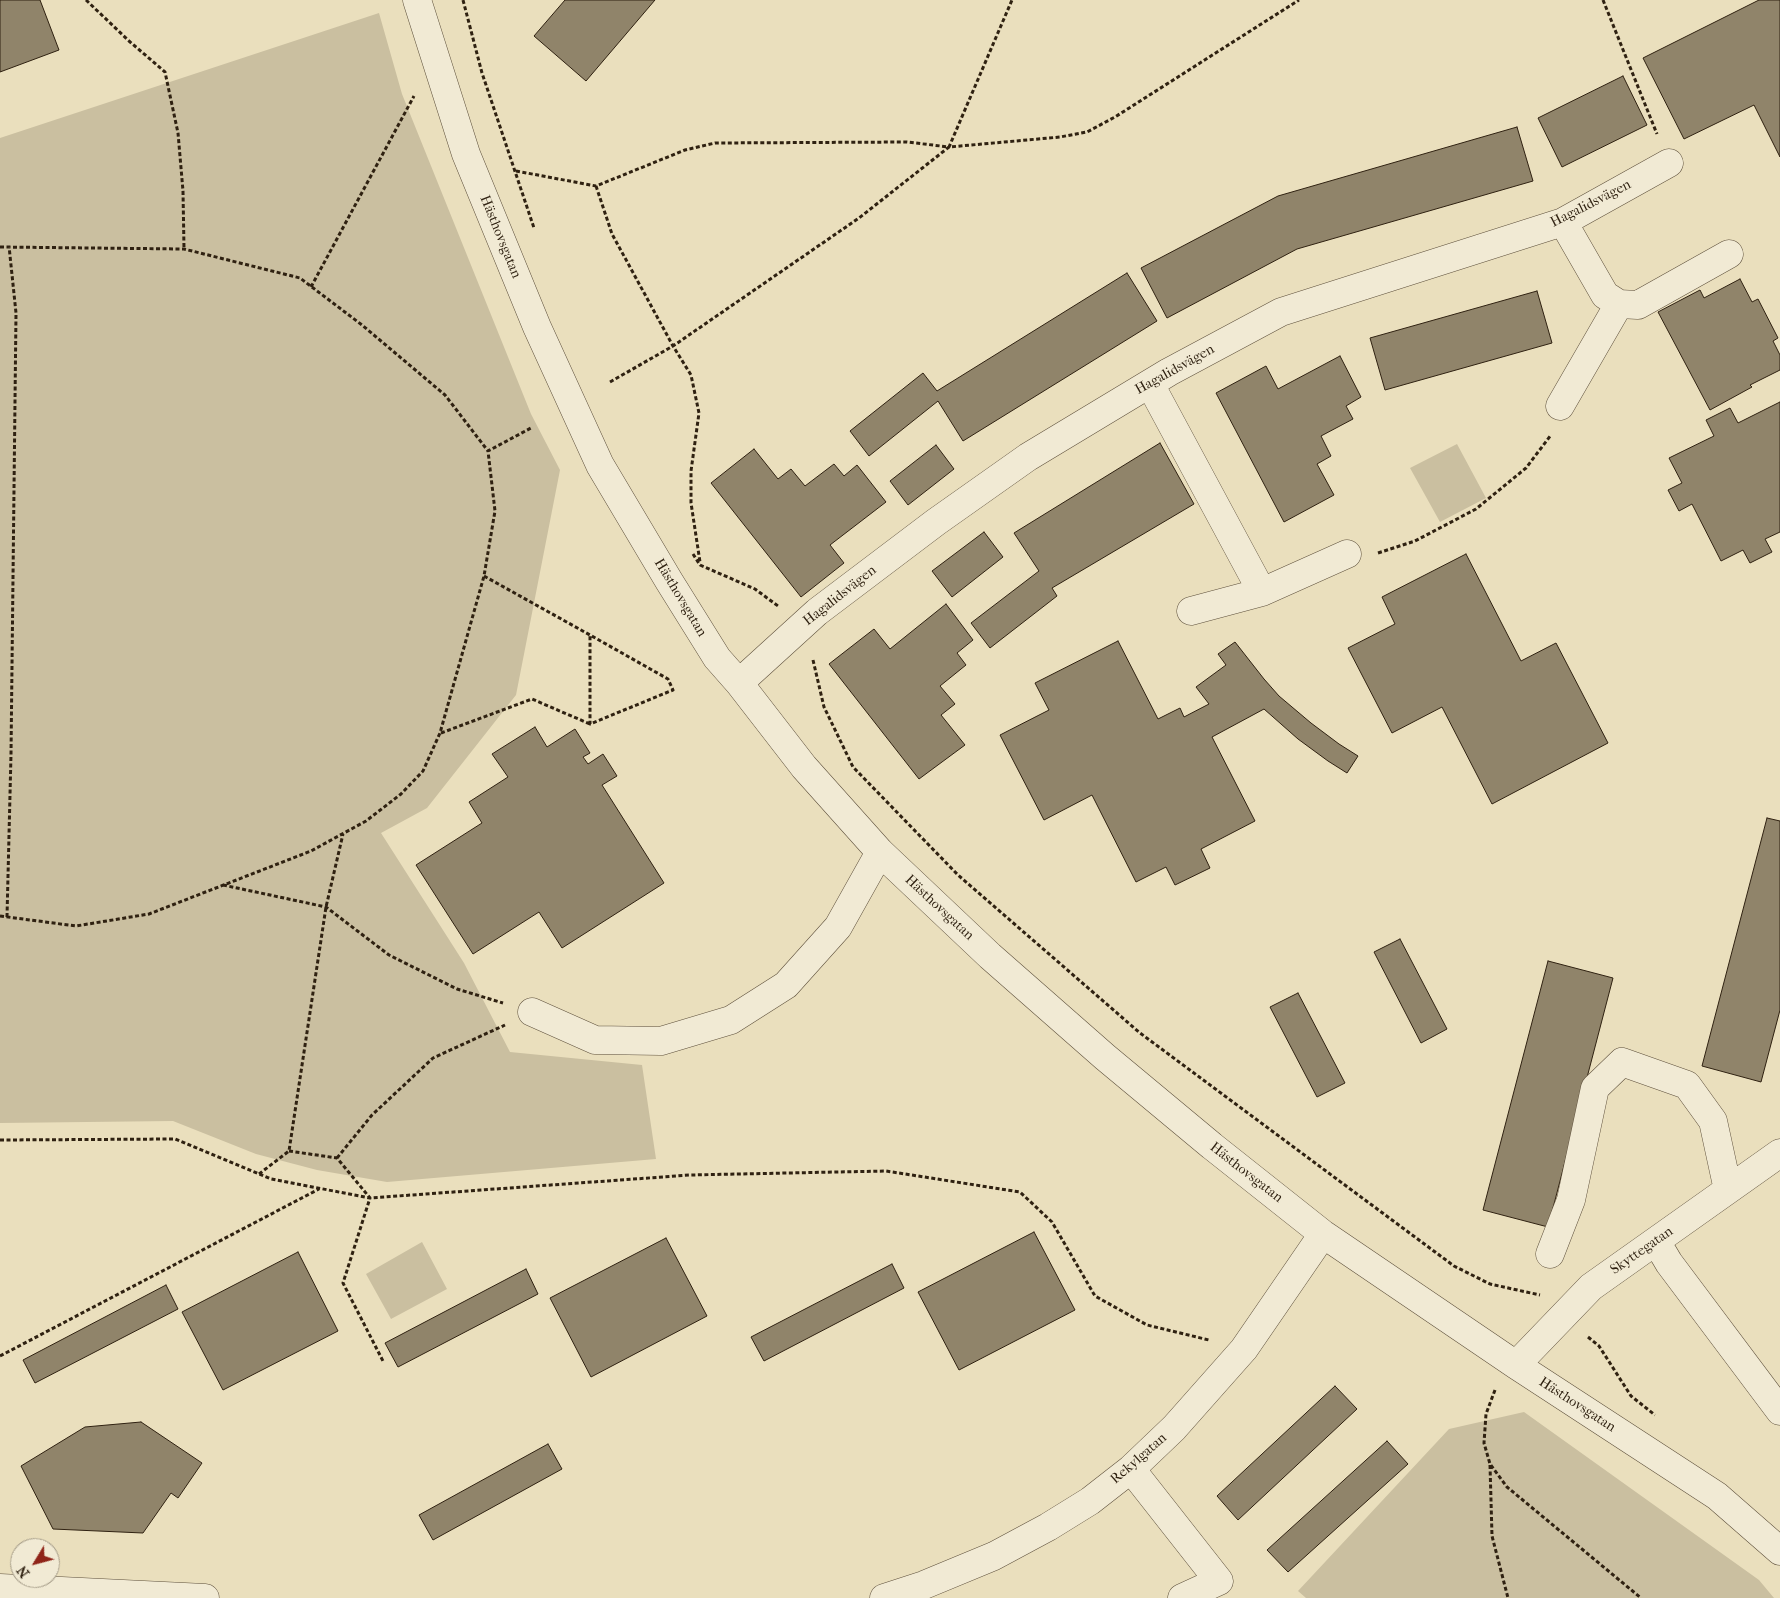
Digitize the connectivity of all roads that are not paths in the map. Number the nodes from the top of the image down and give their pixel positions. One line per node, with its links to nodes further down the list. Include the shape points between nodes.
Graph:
1 (417, 0): 11 (street, Hästhovsgatan, via 466,154 537,327 600,465 717,658)
2 (1669, 163): 3 (street, Hagalidsvägen)
3 (1563, 222): 5 (street, via 1605,295); 6 (street, Hagalidsvägen, via 1281,312)
4 (1729, 254): 5 (street, via 1638,305)
5 (1619, 304): 7 (street)
6 (1150, 384): 9 (street); 11 (street, Hagalidsvägen, via 1028,457 936,522 817,612)
7 (1560, 406)
8 (1347, 554): 9 (street)
9 (1262, 592): 10 (street)
10 (1191, 611)
11 (739, 683): 12 (street, Hästhovsgatan, via 804,767)
12 (880, 852): 13 (street, via 838,927 786,985 731,1020 661,1041 596,1040); 16 (street, Hästhovsgatan, via 990,956 1105,1057)
13 (532, 1012)
14 (1780, 1153): 15 (street, Skyttegatan)
15 (1728, 1190): 17 (street, Skyttegatan); 18 (street, via 1713,1121 1688,1085 1622,1062 1595,1088 1571,1200)
16 (1323, 1234): 19 (street, Hästhovsgatan); 21 (street, Rekylgatan, via 1244,1349 1174,1428)
17 (1656, 1241): 19 (street, Skyttegatan, via 1591,1287); 20 (street)
18 (1550, 1254)
19 (1516, 1365): 22 (street, Hästhovsgatan, via 1717,1496)
20 (1780, 1411)
21 (1131, 1468): 24 (street); 27 (street, Rekylgatan, via 1056,1522 994,1556)
22 (1780, 1551)
23 (0, 1588): 25 (street)
24 (1224, 1589): 28 (street)
25 (121, 1596): 26 (street)
26 (205, 1598)
27 (884, 1598)
28 (1182, 1598)

